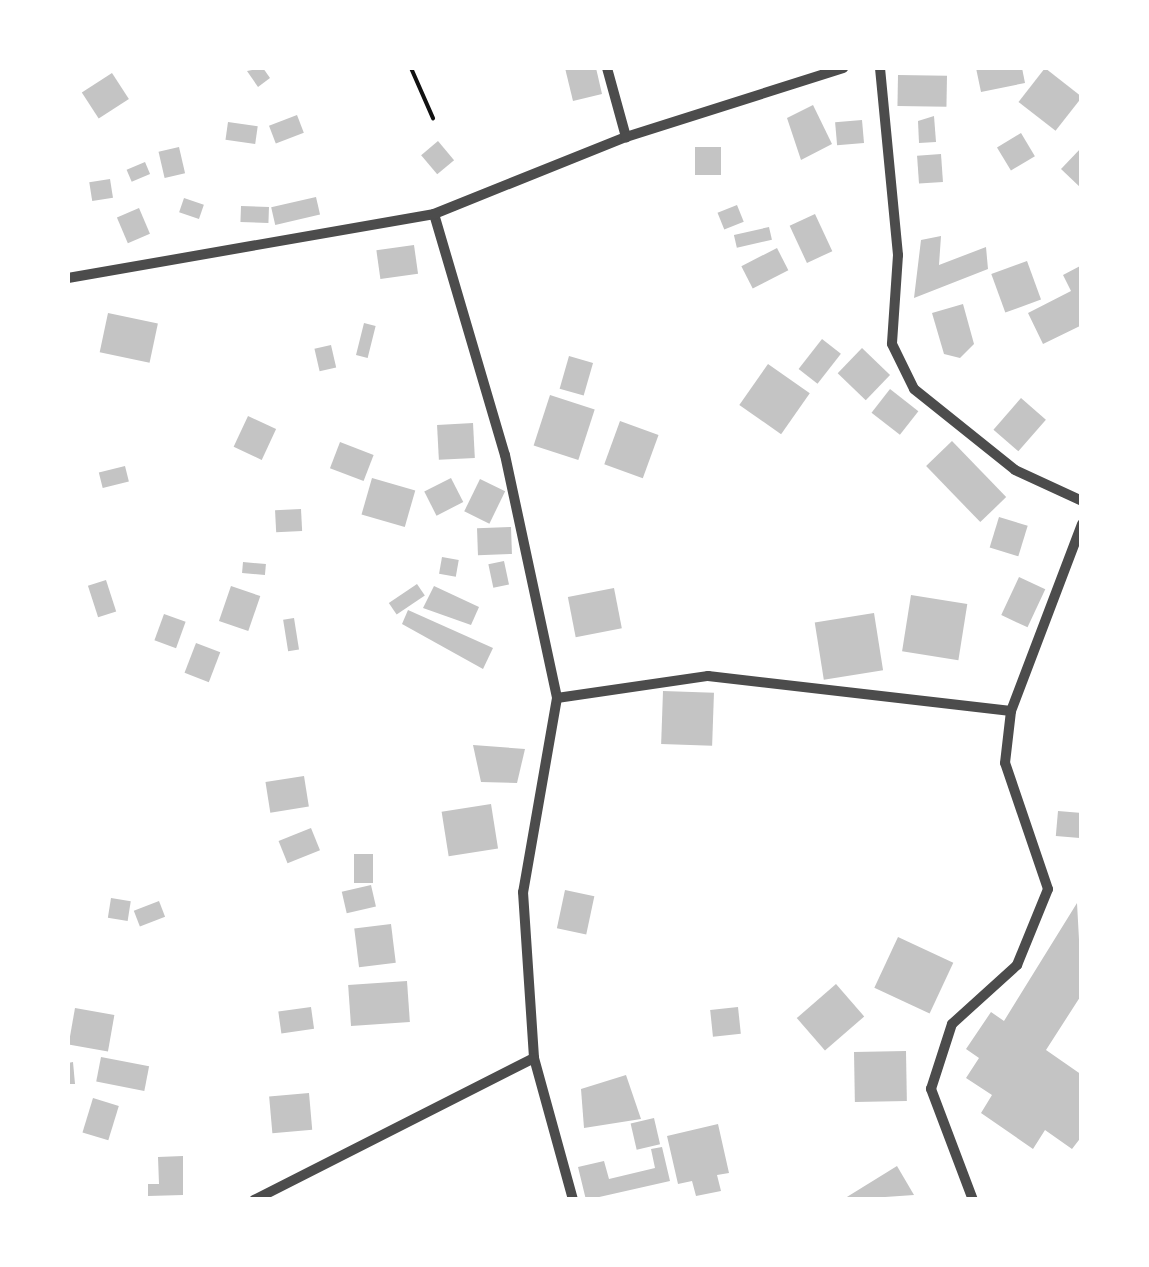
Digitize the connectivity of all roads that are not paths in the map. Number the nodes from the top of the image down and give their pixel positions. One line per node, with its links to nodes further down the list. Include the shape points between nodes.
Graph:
1 (607, 68): 4 (street)
2 (843, 68): 4 (street)
3 (880, 68): 7 (street, via 898,255 892,344 914,390 1015,470)
4 (626, 137): 5 (street)
5 (434, 214): 6 (street); 9 (street, via 505,455)
6 (68, 278)
7 (1082, 500)
8 (1082, 524): 10 (street)
9 (557, 698): 10 (street, via 708,676); 11 (street, via 523,892)
10 (1011, 710): 14 (street, via 1004,763 1048,889 1017,965 952,1024 931,1089)
11 (534, 1058): 12 (street); 13 (street)
12 (254, 1200)
13 (573, 1200)
14 (973, 1200)

